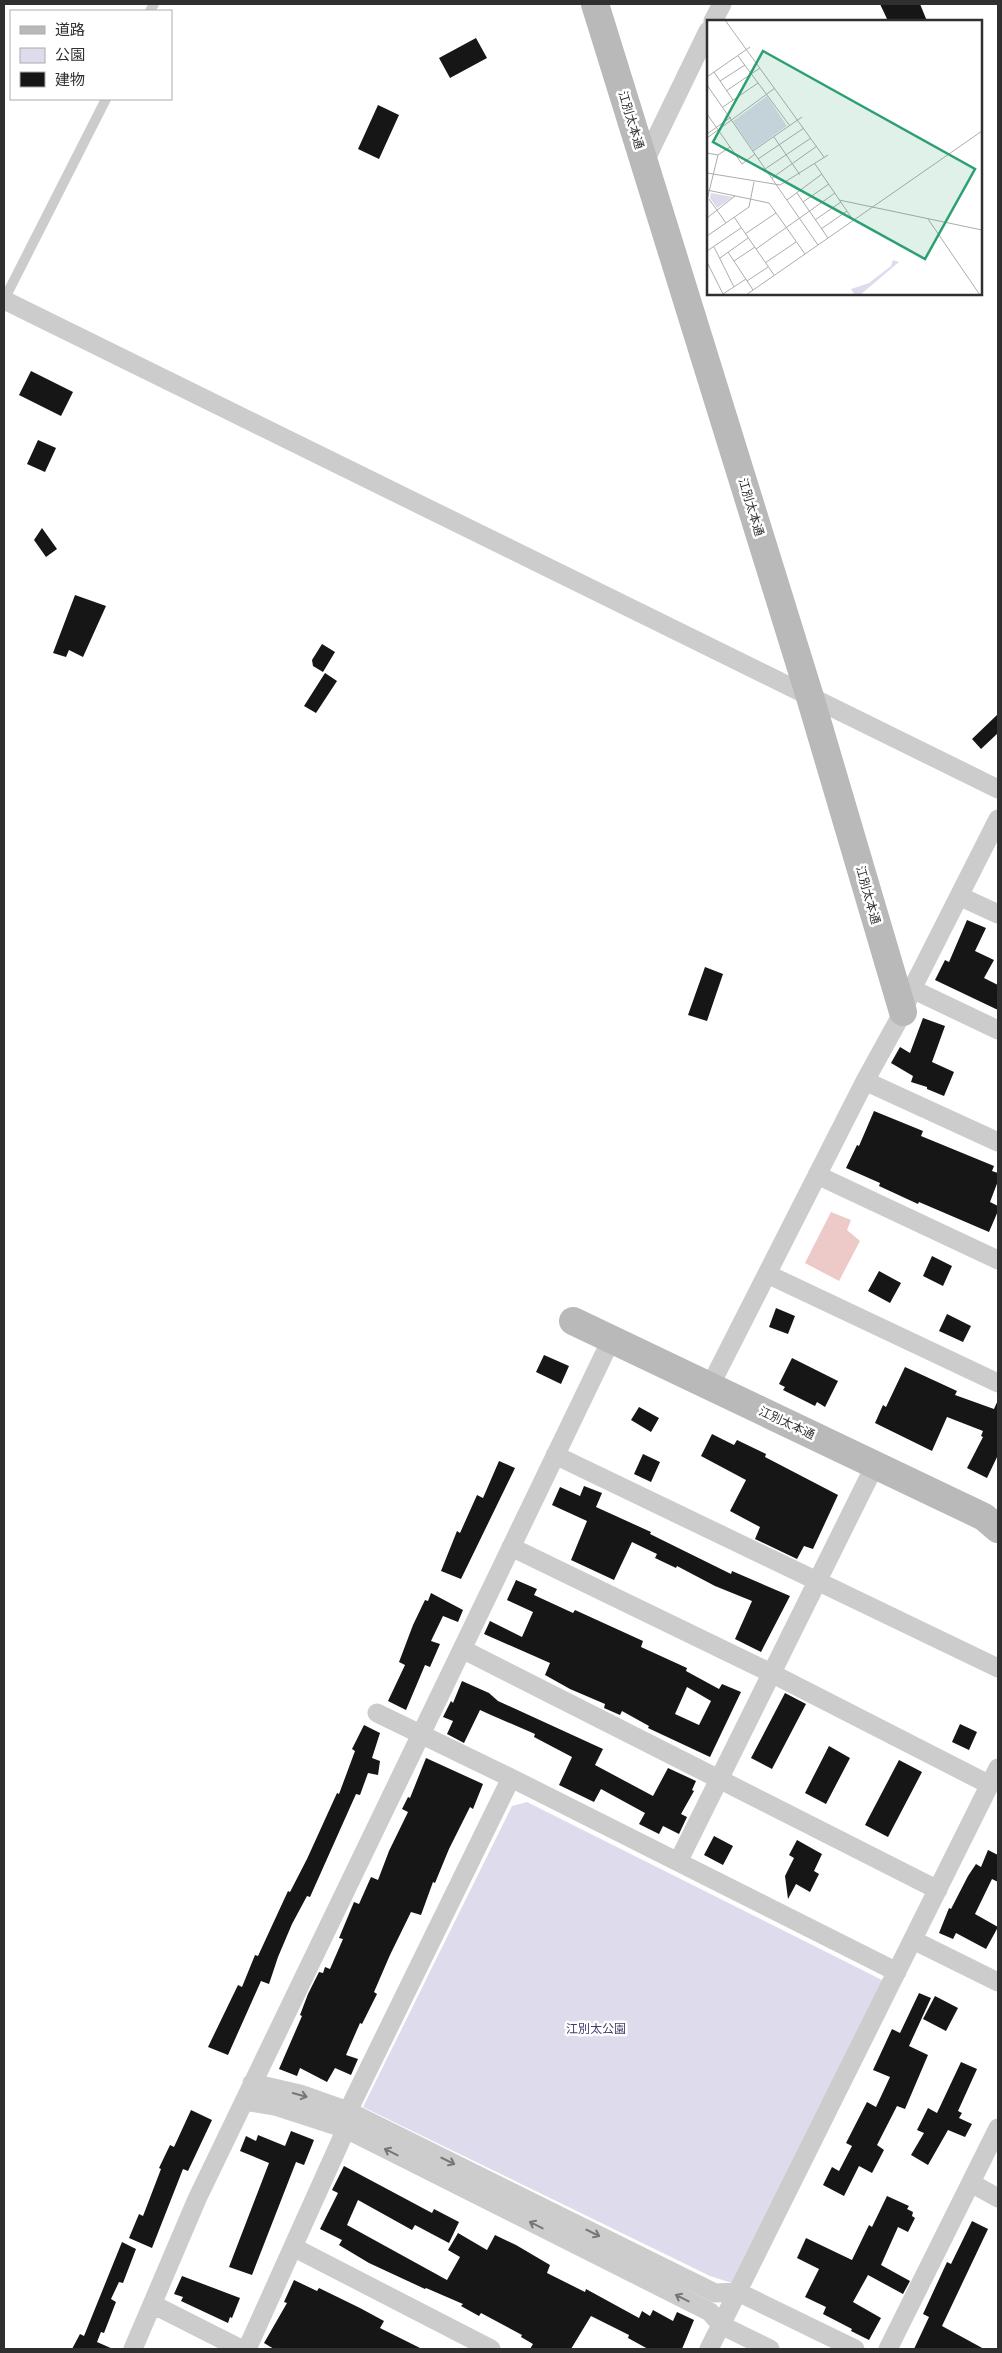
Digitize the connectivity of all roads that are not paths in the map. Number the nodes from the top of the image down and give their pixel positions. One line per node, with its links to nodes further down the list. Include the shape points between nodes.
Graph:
1 (595, 4): 6 (street, 江別太本通)
2 (722, 4): 3 (street)
3 (714, 20)
4 (707, 33): 6 (street)
5 (105, 100): 7 (lane)
6 (644, 163): 8 (street, 江別太本通)
7 (4, 300): 8 (street)
8 (810, 696): 9 (street); 13 (street, 江別太本通)
9 (998, 789)
10 (998, 819): 11 (street)
11 (959, 896): 12 (street); 13 (street)
12 (998, 914)
13 (908, 1000): 14 (street); 15 (street)
14 (998, 1030)
15 (865, 1081): 16 (street); 17 (street)
16 (998, 1142)
17 (817, 1175): 18 (street); 19 (street)
18 (998, 1260)
19 (767, 1274): 22 (street); 23 (street)
20 (573, 1321): 21 (street, 江別太本通)
21 (611, 1340): 23 (street, 江別太本通); 24 (street)
22 (998, 1383)
23 (710, 1386): 25 (street, 江別太本通)
24 (555, 1456): 27 (street); 28 (street)
25 (875, 1465): 26 (street, 江別太本通, via 984,1517); 28 (street)
26 (998, 1528)
27 (511, 1547): 29 (street); 31 (street)
28 (816, 1582): 30 (street); 31 (street)
29 (462, 1650): 33 (street); 36 (street)
30 (998, 1668)
31 (771, 1673): 36 (street); 37 (street)
32 (376, 1713): 33 (street)
33 (420, 1736): 35 (street); 43 (street)
34 (998, 1768): 37 (street)
35 (511, 1778): 38 (street); 45 (street)
36 (719, 1779): 38 (street); 39 (street)
37 (990, 1785): 39 (street)
38 (678, 1862): 41 (street)
39 (938, 1890): 40 (street)
40 (913, 1940): 41 (street); 42 (street)
41 (897, 1972): 50 (street)
42 (998, 1982)
43 (252, 2083): 44 (street); 45 (street, one-way to 45, via 300,2094)
44 (244, 2101): 45 (street); 51 (street)
45 (347, 2120): 49 (street); 50 (street, one-way to 50, via 715,2293); 52 (street, one-way to 45, via 710,2312)
46 (998, 2128): 47 (street)
47 (971, 2183): 48 (street); 60 (street)
48 (998, 2198)
49 (293, 2247): 55 (street); 56 (street)
50 (738, 2292): 52 (street); 59 (street)
51 (152, 2304): 53 (street); 54 (street)
52 (721, 2325): 57 (street); 58 (street)
53 (133, 2349)
54 (241, 2349)
55 (247, 2349)
56 (491, 2349)
57 (709, 2349)
58 (770, 2349)
59 (855, 2349)
60 (888, 2349)

